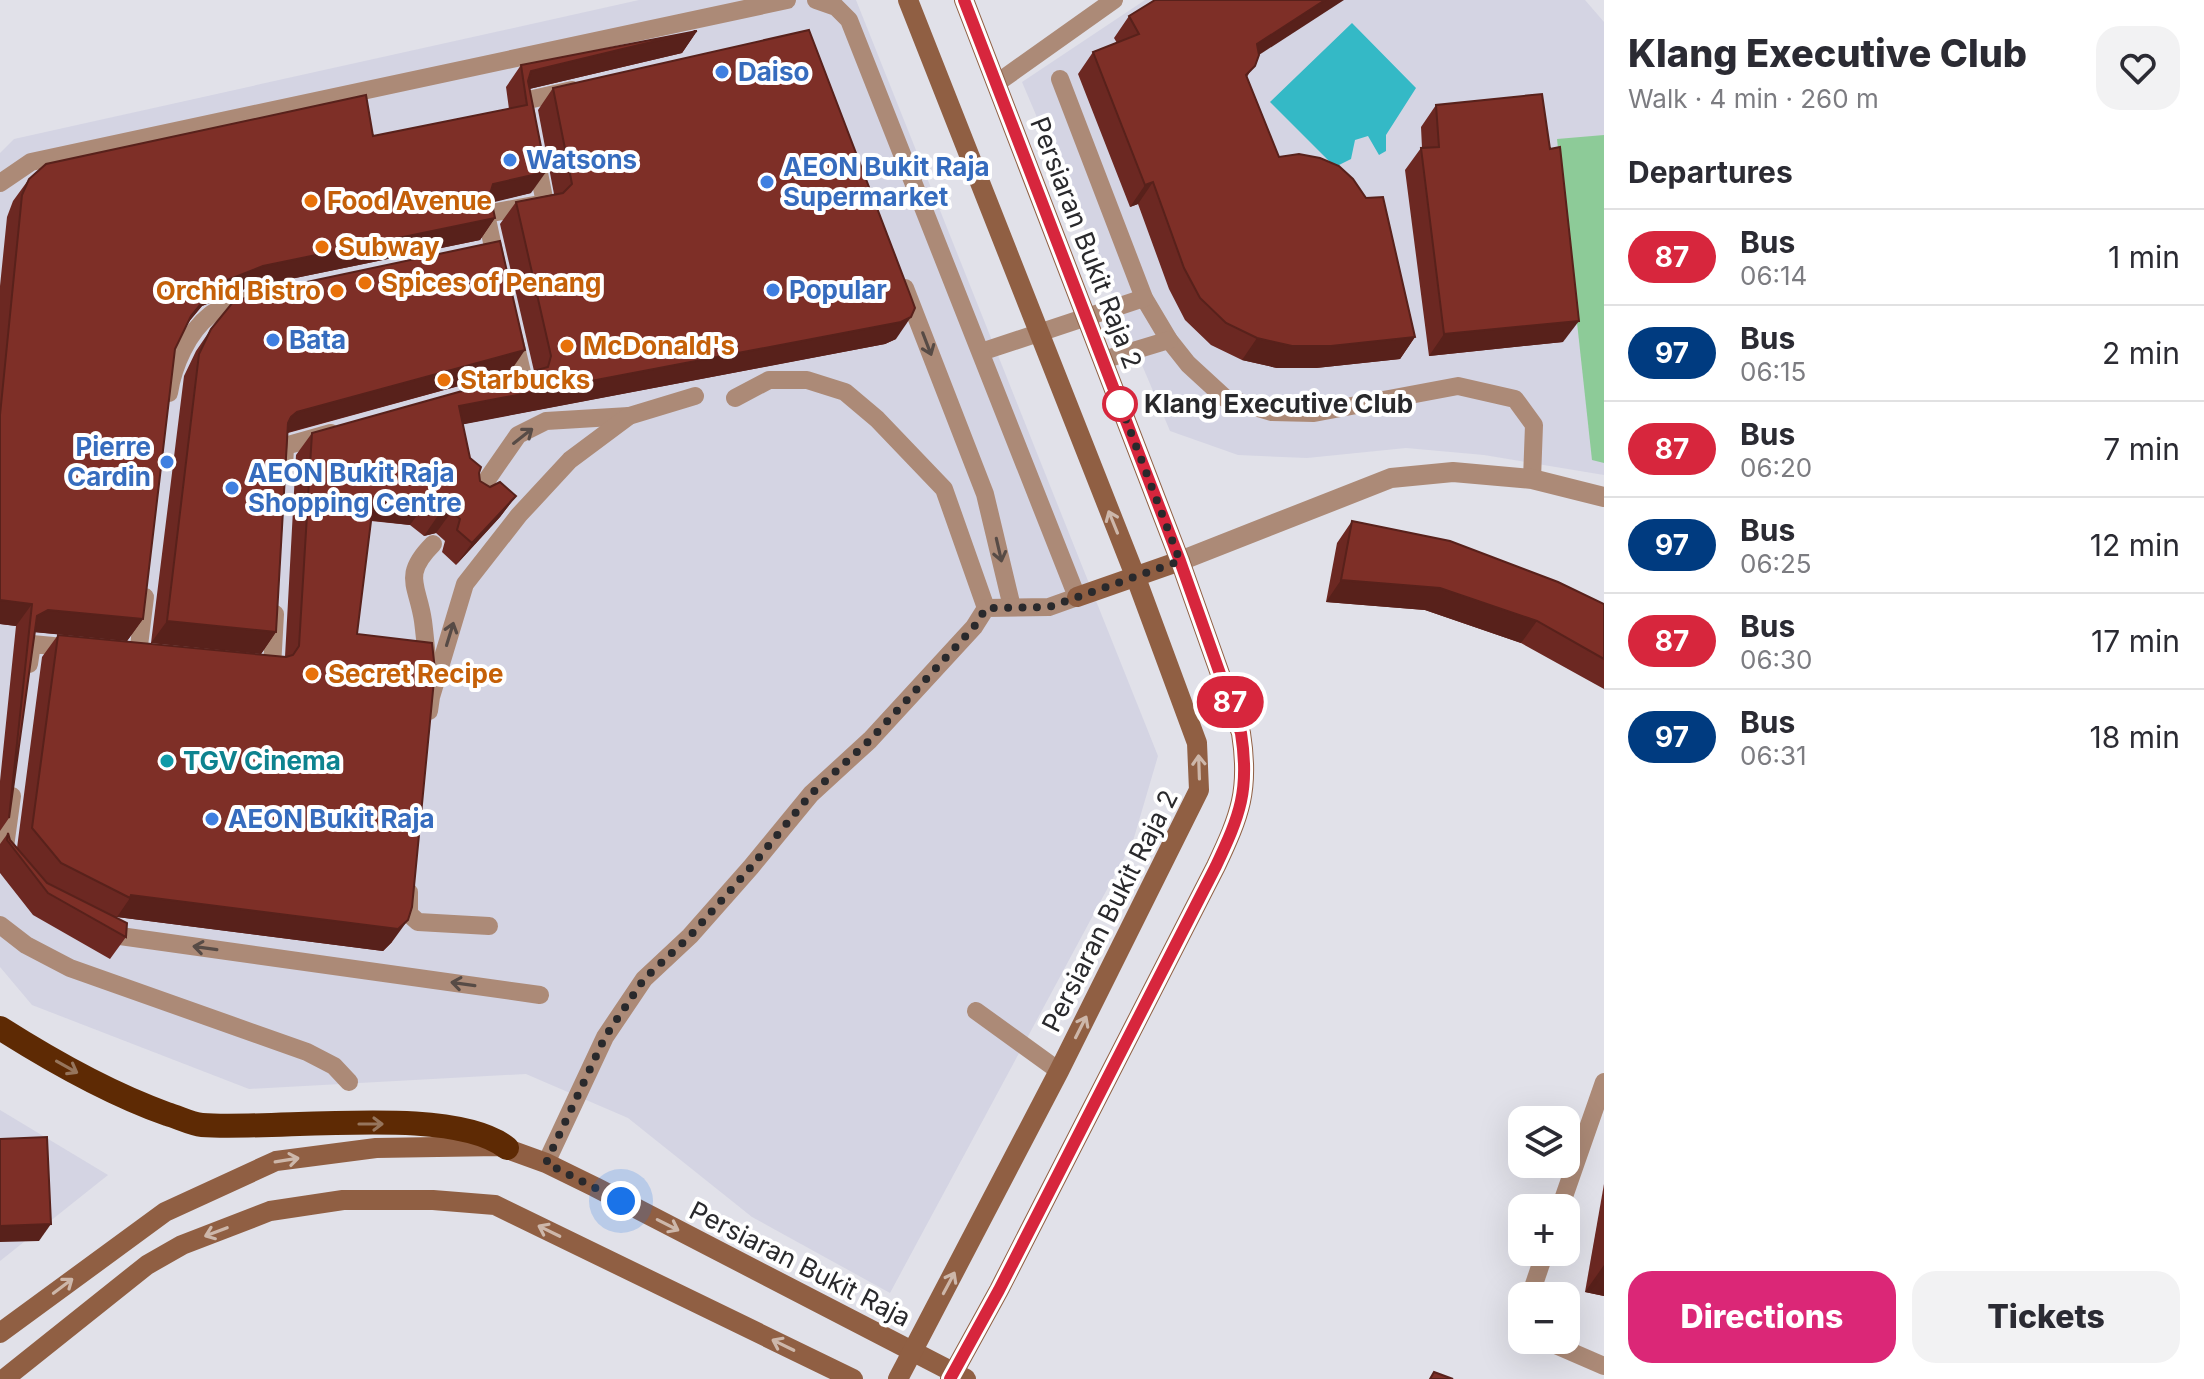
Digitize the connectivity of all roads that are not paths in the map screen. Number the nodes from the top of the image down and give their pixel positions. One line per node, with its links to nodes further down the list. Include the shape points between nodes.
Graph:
1 (787, 0): 10 (lane, via 31,162)
2 (816, 0): 6 (lane)
3 (908, 0): 17 (street, Persiaran Bukit Raja 2)
4 (964, 0): 8 (street, Persiaran Bukit Raja 2)
5 (1114, 0): 8 (lane)
6 (843, 4): 19 (lane)
7 (1060, 79): 14 (lane)
8 (997, 83): 15 (street, Persiaran Bukit Raja 2)
9 (583, 87): 12 (lane, via 524,101 545,203 486,214 485,251)
10 (0, 183)
11 (899, 273): 37 (lane, one-way to 37, via 985,494)
12 (500, 279)
13 (265, 296): 25 (lane, via 211,314 186,344 172,372)
14 (1144, 298): 15 (lane); 18 (lane)
15 (1086, 317): 17 (lane); 20 (street, Persiaran Bukit Raja 2)
16 (510, 323): 21 (lane, via 524,381)
17 (1039, 333): 19 (lane); 34 (street, Persiaran Bukit Raja 2, one-way to 17)
18 (1169, 340): 20 (lane); 27 (lane, via 1225,398 1272,412 1314,413 1458,386 1515,399 1534,425)
19 (981, 352): 36 (lane)
20 (1103, 360): 32 (street, Persiaran Bukit Raja 2)
21 (494, 389)
22 (695, 396): 24 (lane)
23 (735, 398): 38 (lane, via 769,380 807,380 845,392 944,489)
24 (629, 416): 29 (lane, one-way to 24, via 518,435 546,421); 43 (lane, one-way to 24, via 465,584 570,460)
25 (166, 419)
26 (345, 430): 28 (lane, via 285,446)
27 (1532, 479): 30 (street); 32 (street, via 1453,472 1391,478)
28 (282, 493)
29 (475, 497)
30 (1604, 497)
31 (433, 544): 43 (lane, via 419,558 412,585 423,617)
32 (1180, 561): 34 (street); 64 (street, Persiaran Bukit Raja 2, via 1241,733 1244,799 1216,866)
33 (147, 575): 40 (lane)
34 (1136, 578): 36 (street); 54 (street, Persiaran Bukit Raja 2, one-way to 34, via 1199,790 1197,743)
35 (277, 588): 41 (lane, via 272,667)
36 (1077, 597): 37 (lane, via 1049,607)
37 (1012, 607): 38 (lane)
38 (986, 608): 58 (lane, via 870,740 811,794 690,936 644,979 605,1037)
39 (92, 649): 42 (lane, via 32,644)
40 (138, 654)
41 (242, 664)
42 (26, 689)
43 (431, 697): 44 (lane)
44 (428, 724)
45 (14, 779): 47 (lane, via 4,854)
46 (412, 870): 50 (lane, via 409,914 418,922)
47 (21, 874)
48 (93, 923): 51 (lane, one-way to 48, via 120,936)
49 (0, 925): 55 (lane, via 70,968 307,1052 334,1066)
50 (489, 926)
51 (540, 995)
52 (976, 1011): 54 (lane)
53 (0, 1028): 57 (highway, one-way to 57, via 85,1077 199,1125 418,1124 495,1138)
54 (1059, 1071): 61 (street, Persiaran Bukit Raja 2, one-way to 54)
55 (349, 1082)
56 (1604, 1082): 59 (lane)
57 (507, 1148): 58 (street, Persiaran Bukit Raja); 60 (street, Persiaran Bukit Raja, one-way to 57, via 165,1212 276,1161 376,1148)
58 (546, 1163): 61 (street, Persiaran Bukit Raja, one-way to 61)
59 (1565, 1194)
60 (0, 1333)
61 (913, 1352): 64 (street, Persiaran Bukit Raja); 67 (street, Persiaran Bukit Raja 2)
62 (1576, 1354): 63 (lane)
63 (1604, 1366)
64 (957, 1377)
65 (4, 1379): 66 (street, one-way to 65, via 495,1205 433,1200 343,1200 270,1211 182,1245 147,1265)
66 (853, 1379)
67 (898, 1379)

